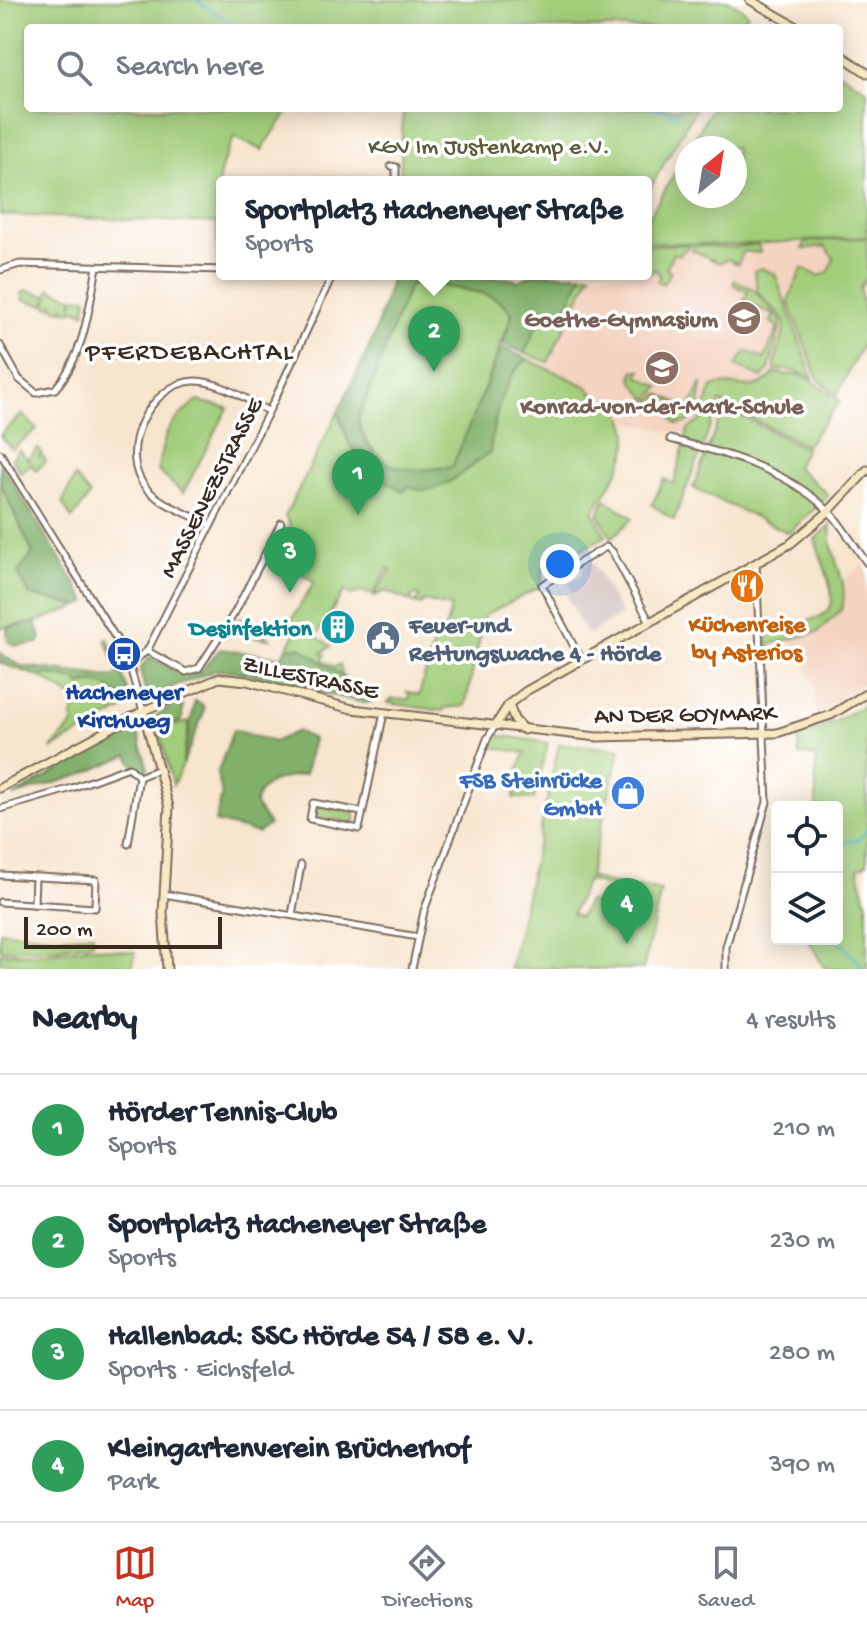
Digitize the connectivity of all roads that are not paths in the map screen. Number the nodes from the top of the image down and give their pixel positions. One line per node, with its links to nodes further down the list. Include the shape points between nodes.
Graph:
1 (750, 0): 2 (main road)
2 (764, 4): 3 (main road)
3 (793, 24)
4 (843, 57): 5 (main road)
5 (867, 73)
6 (391, 166): 7 (street, via 396,167)
7 (396, 176)
8 (97, 267): 9 (street, via 20,264); 10 (street); 12 (street, via 82,337 70,369 55,389 36,393 27,387)
9 (0, 270)
10 (216, 270)
11 (330, 280): 13 (street, MASSENEZSTRASSE)
12 (0, 345)
13 (268, 411): 19 (street, MASSENEZSTRASSE); 19 (street, via 221,387 196,381 159,398 139,429 135,463 147,489)
14 (670, 439): 17 (street, via 766,470 802,489)
15 (0, 453): 25 (street)
16 (867, 470): 17 (main road)
17 (828, 512): 20 (street); 21 (main road)
18 (281, 523): 23 (street, via 199,668 186,672)
19 (211, 525): 23 (street, MASSENEZSTRASSE)
20 (867, 563)
21 (756, 564): 22 (main road); 32 (street)
22 (650, 622): 24 (main road); 24 (street, via 606,547 545,580 542,585)
23 (147, 651): 25 (street, MASSENEZSTRASSE)
24 (581, 660): 27 (main road)
25 (129, 664): 28 (street)
26 (867, 693): 32 (main road, AN DER GOYMARK, via 801,728)
27 (509, 704): 30 (main road); 31 (main road)
28 (143, 711): 29 (main road, ZILLESTRASSE, via 208,681 232,678); 33 (main road); 35 (main road, ZILLESTRASSE)
29 (384, 713): 30 (main road, ZILLESTRASSE); 37 (street)
30 (495, 726): 31 (main road, AN DER GOYMARK); 46 (street)
31 (524, 730): 32 (main road, AN DER GOYMARK, via 597,737)
32 (764, 734): 49 (street, via 767,802 726,947)
33 (159, 769): 34 (street); 42 (main road, via 169,807)
34 (139, 777): 36 (street, via 129,767); 38 (street)
35 (0, 788)
36 (0, 809)
37 (362, 812): 37 (street, via 359,829 310,819 313,803)
38 (128, 844)
39 (301, 865): 45 (street)
40 (0, 875): 41 (street)
41 (35, 877): 44 (street); 44 (street, via 96,877 95,908)
42 (164, 894): 45 (street); 47 (main road)
43 (0, 902): 44 (street)
44 (34, 904)
45 (292, 915): 46 (street)
46 (418, 937): 48 (street)
47 (167, 969)
48 (412, 969)
49 (726, 969)

